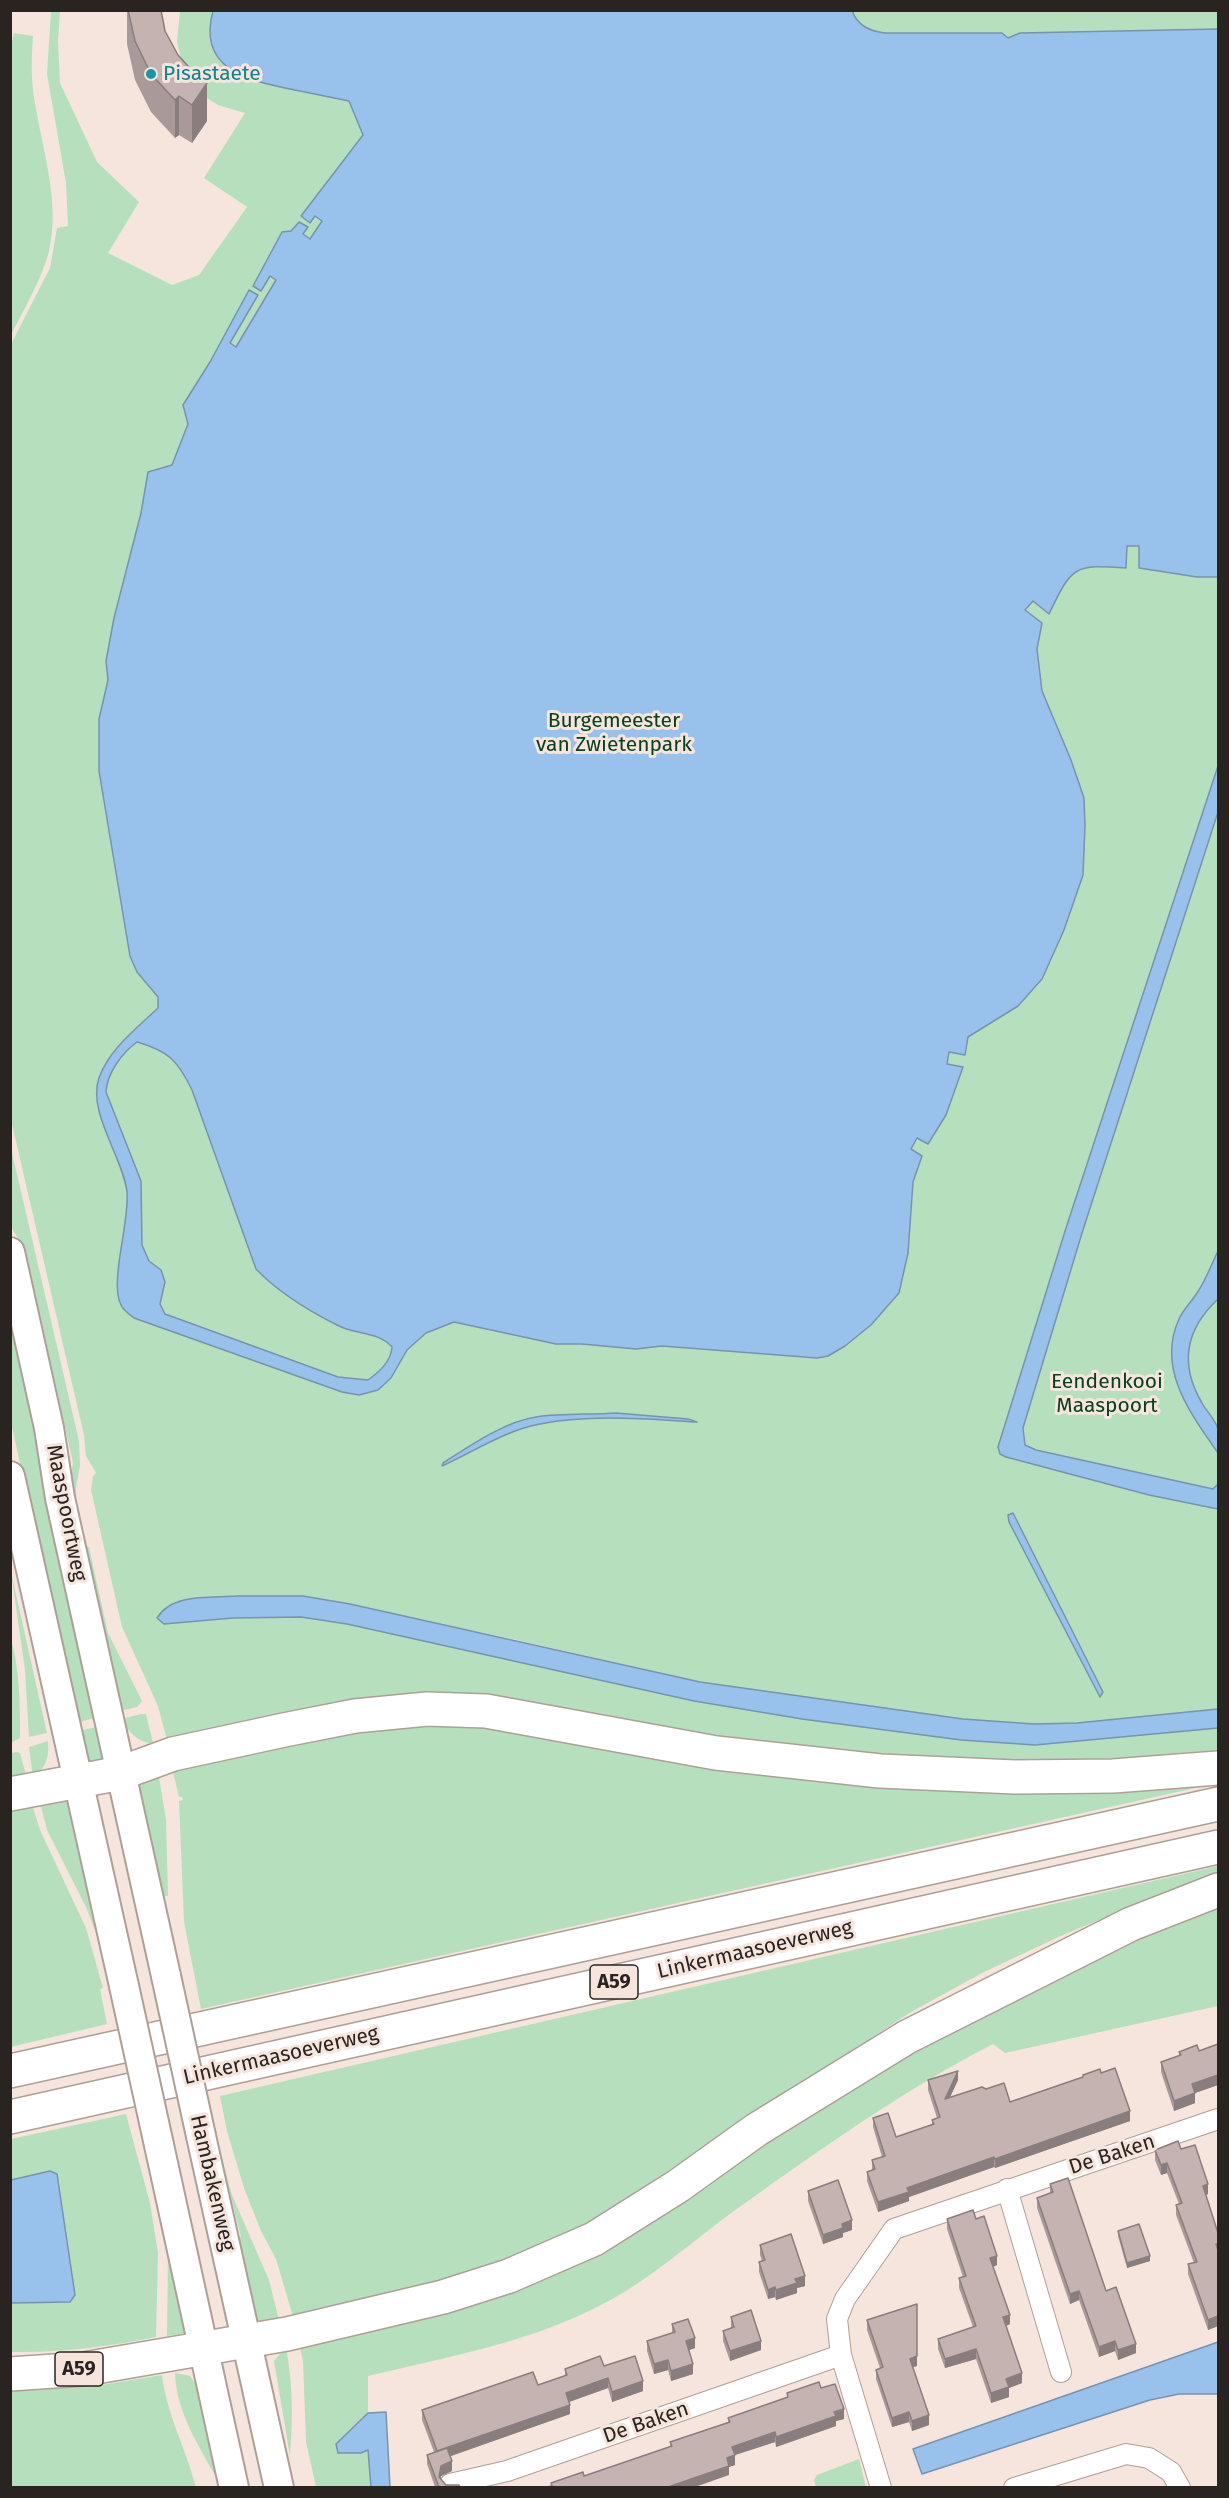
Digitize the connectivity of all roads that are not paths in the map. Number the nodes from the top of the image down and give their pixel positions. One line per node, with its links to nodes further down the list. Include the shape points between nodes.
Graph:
1 (10, 1252): 4 (main road, Maaspoortweg)
2 (10, 1476): 5 (main road)
3 (1218, 1768): 4 (highway, via 1037,1777 880,1771 716,1753 486,1711 427,1710 355,1716 249,1737 173,1754)
4 (121, 1773): 5 (highway); 14 (main road, Hambakenweg, bridge)
5 (79, 1782): 6 (highway); 15 (main road, Hambakenweg, bridge)
6 (10, 1794)
7 (1218, 1804): 10 (highway, Linkermaasoeverweg / A59)
8 (1218, 1847): 11 (highway, Linkermaasoeverweg / A59)
9 (1218, 1890): 14 (highway, via 1131,1924 907,2037 756,2130 594,2239 509,2276 443,2297)
10 (10, 2071)
11 (10, 2117)
12 (1218, 2121): 13 (street, De Baken)
13 (1007, 2189): 16 (street, De Baken, via 894,2229 845,2299 837,2319); 17 (street)
14 (247, 2340): 15 (highway); 21 (main road, Hambakenweg)
15 (204, 2348): 18 (highway, A59, via 84,2369); 20 (main road, Hambakenweg)
16 (841, 2355): 19 (street, De Baken, via 507,2471); 22 (street, De Baken)
17 (1061, 2372)
18 (10, 2374)
19 (450, 2484)
20 (234, 2487)
21 (279, 2487)
22 (881, 2487)
23 (1014, 2487): 24 (street, via 1126,2454 1149,2458 1172,2472)
24 (1180, 2487)

